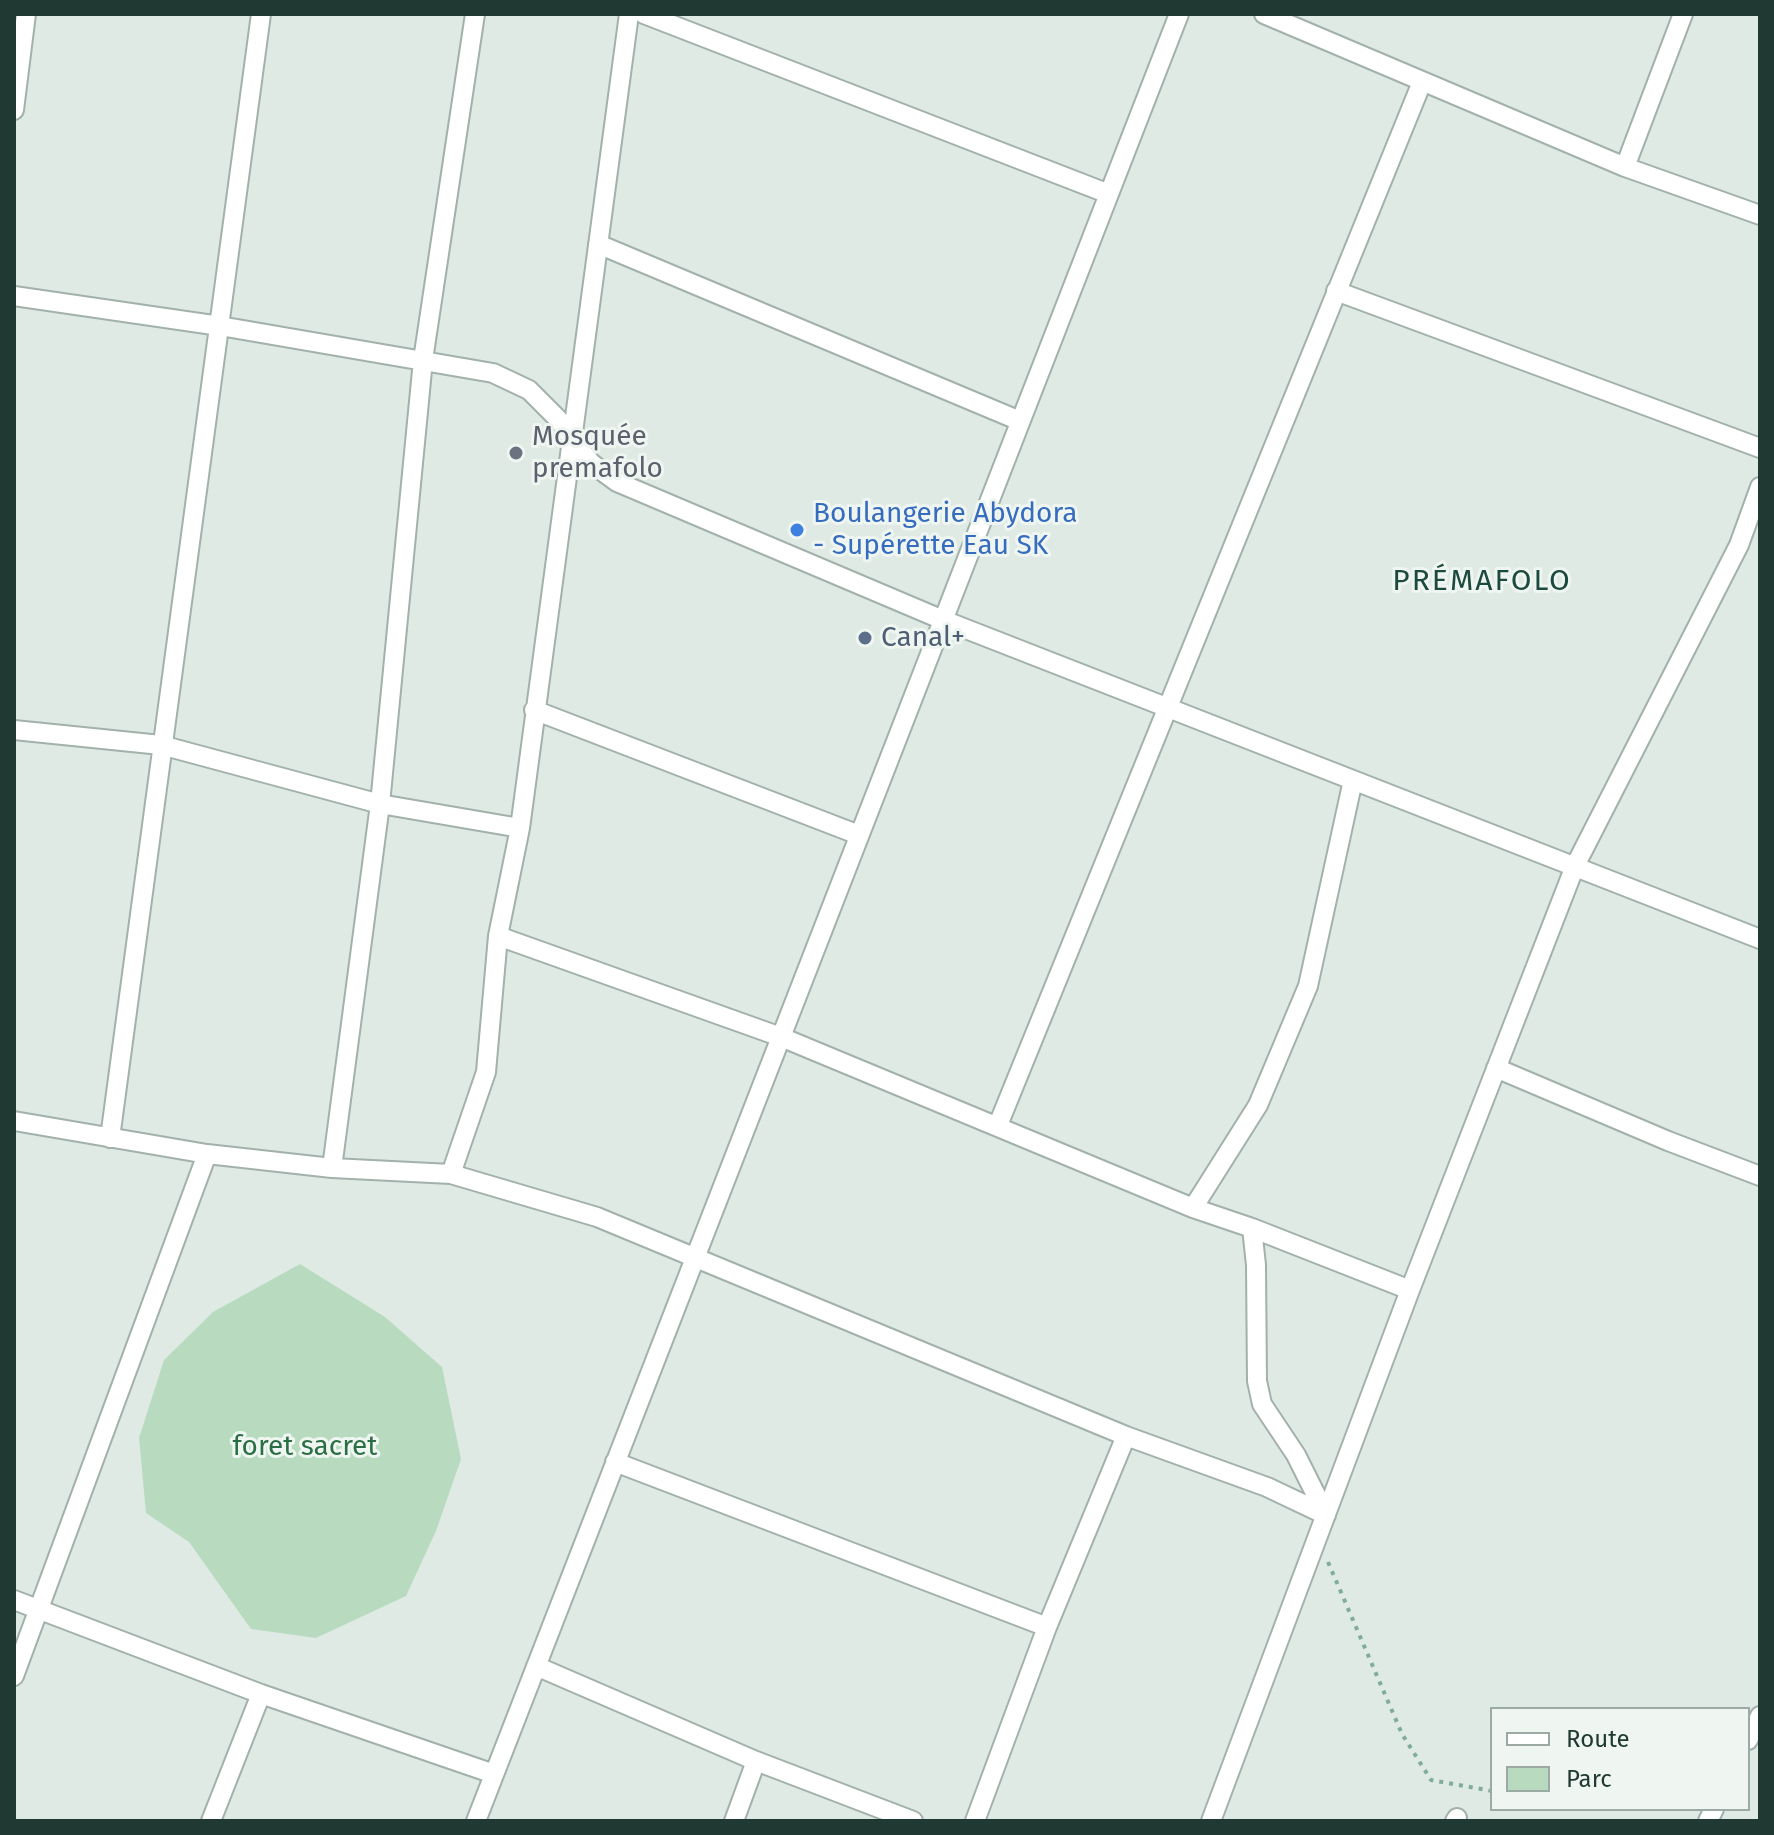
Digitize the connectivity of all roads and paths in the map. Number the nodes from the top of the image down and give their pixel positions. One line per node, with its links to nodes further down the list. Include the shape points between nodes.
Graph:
1 (26, 14): 10 (street)
2 (261, 14): 17 (street)
3 (475, 14): 18 (street)
4 (629, 14): 14 (street)
5 (644, 14): 12 (street)
6 (1179, 14): 12 (street)
7 (1264, 14): 9 (street)
8 (1683, 14): 11 (street)
9 (1422, 82): 11 (street); 15 (street)
10 (14, 110)
11 (1625, 167): 13 (street)
12 (1109, 194): 19 (street)
13 (1760, 215)
14 (598, 244): 19 (street); 20 (street)
15 (1336, 291): 21 (street); 24 (street)
16 (14, 296): 17 (street)
17 (220, 326): 18 (street); 27 (street)
18 (423, 360): 20 (street, via 493,373 529,390); 29 (street)
19 (1020, 421): 23 (street)
20 (571, 438): 23 (street, via 591,463 617,482); 25 (street)
21 (1760, 448)
22 (1760, 487): 32 (street, via 1739,545)
23 (943, 620): 24 (street); 31 (street)
24 (1165, 708): 28 (street); 38 (street)
25 (534, 710): 30 (street); 31 (street)
26 (14, 730): 27 (street)
27 (161, 745): 29 (street); 39 (street)
28 (1353, 780): 32 (street); 44 (street, via 1308,986 1258,1105)
29 (380, 804): 30 (street); 41 (street)
30 (520, 828): 33 (street)
31 (859, 835): 35 (street)
32 (1575, 866): 34 (street); 36 (street)
33 (498, 936): 35 (street); 42 (street, via 486,1072)
34 (1760, 939)
35 (781, 1037): 38 (street); 46 (street)
36 (1496, 1068): 43 (street); 47 (street)
37 (14, 1121): 39 (street)
38 (998, 1125): 44 (street)
39 (110, 1138): 40 (street)
40 (207, 1154): 41 (street); 53 (street)
41 (332, 1168): 42 (street)
42 (451, 1174): 46 (street, via 597,1217)
43 (1760, 1176)
44 (1193, 1208): 45 (street)
45 (1252, 1228): 47 (street); 50 (street, via 1262,1404)
46 (694, 1260): 48 (street); 49 (street)
47 (1410, 1290): 50 (street)
48 (1126, 1436): 50 (street, via 1267,1487); 54 (street)
49 (615, 1462): 54 (street); 55 (street)
50 (1326, 1515): 51 (street)
51 (1318, 1538): 62 (path, via 1402,1734 1431,1780); 68 (street)
52 (14, 1600): 53 (street)
53 (38, 1609): 56 (street); 57 (street)
54 (1047, 1627): 67 (street)
55 (536, 1666): 60 (street); 61 (street)
56 (14, 1676)
57 (261, 1694): 61 (street); 63 (street)
58 (1760, 1716): 59 (street)
59 (1750, 1736)
60 (756, 1761): 65 (street); 66 (street)
61 (494, 1774): 64 (street)
62 (1490, 1791)
63 (211, 1821)
64 (476, 1821)
65 (734, 1821)
66 (913, 1821)
67 (975, 1821)
68 (1211, 1821)

